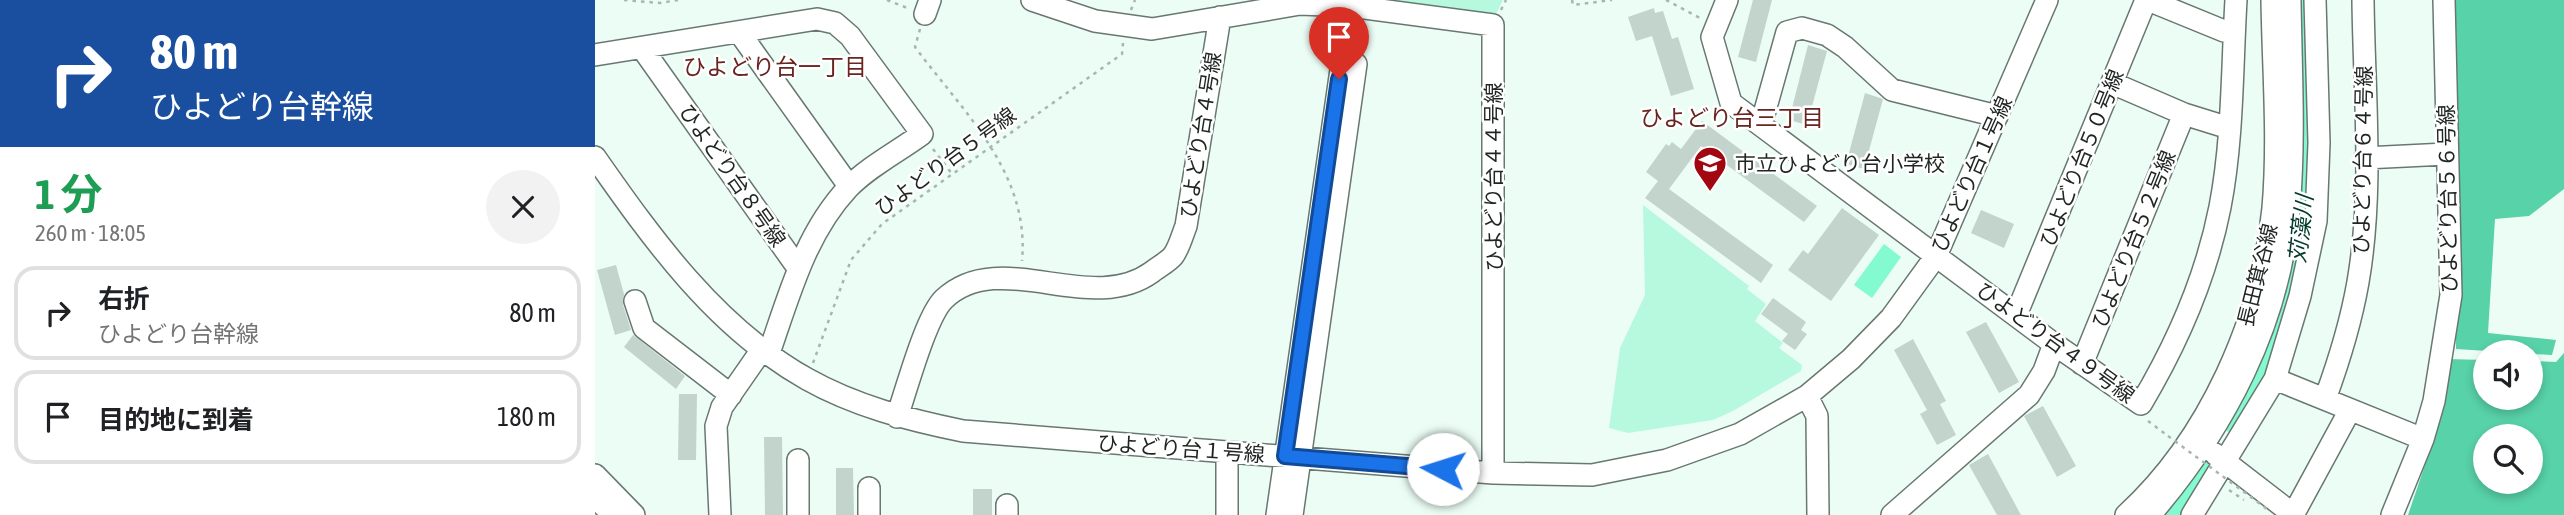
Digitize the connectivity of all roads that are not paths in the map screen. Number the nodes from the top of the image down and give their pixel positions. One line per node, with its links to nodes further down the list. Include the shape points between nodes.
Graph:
1 (1032, 0): 12 (street, via 1095,21 1152,29)
2 (1727, 0): 20 (street, ひよどり台４９号線, via 1712,37 1731,103)
3 (2047, 0): 19 (street, ひよどり台１号線)
4 (2147, 0): 14 (street); 17 (street, ひよどり台５０号線)
5 (2236, 0): 14 (street, ひよどり台４９号線)
6 (2272, 0): 39 (street, 長田箕谷線, via 2273,209 2251,313)
7 (2290, 0): 39 (street, 長田箕谷線, via 2289,209 2281,261 2248,364)
8 (2315, 0): 33 (street, via 2316,221)
9 (2363, 0): 24 (street, ひよどり台６４号線)
10 (2444, 0): 22 (street, ひよどり台５６号線)
11 (1357, 4): 12 (street, via 1300,4); 42 (street); 45 (street, ひよどり台４４号線, via 1493,25)
12 (1220, 17): 38 (street, ひよどり台４号線, via 1186,226 1172,257 1143,279 1111,290 994,278 965,283 942,300)
13 (739, 32): 15 (street); 25 (street); 25 (street, via 817,19 835,23 850,36 922,134)
14 (2234, 32): 21 (street, ひよどり台４９号線)
15 (642, 48): 16 (street); 27 (street, ひよどり台８号線)
16 (595, 55)
17 (2112, 83): 18 (street); 29 (street, ひよどり台５０号線)
18 (2185, 114): 21 (street); 32 (street, ひよどり台５２号線)
19 (1997, 116): 20 (street, via 1892,90 1845,47 1827,35 1802,28 1787,32); 26 (street, ひよどり台１号線)
20 (1761, 125): 26 (street, ひよどり台４９号線)
21 (2229, 128): 32 (street, ひよどり台４９号線, via 2220,207 2201,276 2182,332 2141,404)
22 (2446, 154): 24 (street); 40 (street, ひよどり台５６号線, via 2451,295 2434,401)
23 (595, 157): 31 (street, ひよどり台１号線, via 699,294)
24 (2365, 158): 36 (street, ひよどり台６４号線, via 2358,281)
25 (849, 186): 27 (street, via 823,218)
26 (1936, 256): 29 (street, ひよどり台４９号線); 35 (street, ひよどり台１号線, via 1891,318)
27 (799, 268): 31 (street)
28 (635, 301): 34 (street, via 644,328)
29 (2016, 315): 30 (street, ひよどり台４９号線)
30 (2054, 344): 32 (street, ひよどり台４９号線); 58 (street, via 2029,395)
31 (766, 351): 34 (street); 38 (street, ひよどり台１号線, via 807,379)
32 (2082, 364)
33 (2275, 379): 36 (street); 44 (street)
34 (731, 395): 51 (street, via 716,426)
35 (1807, 396): 45 (street, ひよどり台１号線, via 1740,434 1667,460 1592,475); 57 (street, via 1817,416)
36 (2325, 399): 37 (street)
37 (2350, 410): 40 (street); 62 (street)
38 (897, 418): 41 (street, ひよどり台１号線, via 963,431)
39 (2199, 439): 44 (street); 59 (street, 長田箕谷線); 60 (street, 長田箕谷線)
40 (2423, 439): 63 (street, ひよどり台５６号線)
41 (1227, 452): 42 (street, ひよどり台１号線); 54 (street)
42 (1292, 457): 45 (street, ひよどり台１号線); 55 (street); 56 (street)
43 (798, 460): 52 (street)
44 (2226, 464): 61 (street); 62 (street)
45 (1493, 473)
46 (595, 475): 50 (street)
47 (869, 488): 53 (street)
48 (595, 497): 49 (street)
49 (613, 515)
50 (635, 515)
51 (720, 515)
52 (798, 515)
53 (869, 515)
54 (1227, 515)
55 (1277, 515)
56 (1292, 515)
57 (1818, 515)
58 (1892, 515)
59 (2126, 515)
60 (2150, 515)
61 (2192, 515)
62 (2294, 515)
63 (2392, 515)

